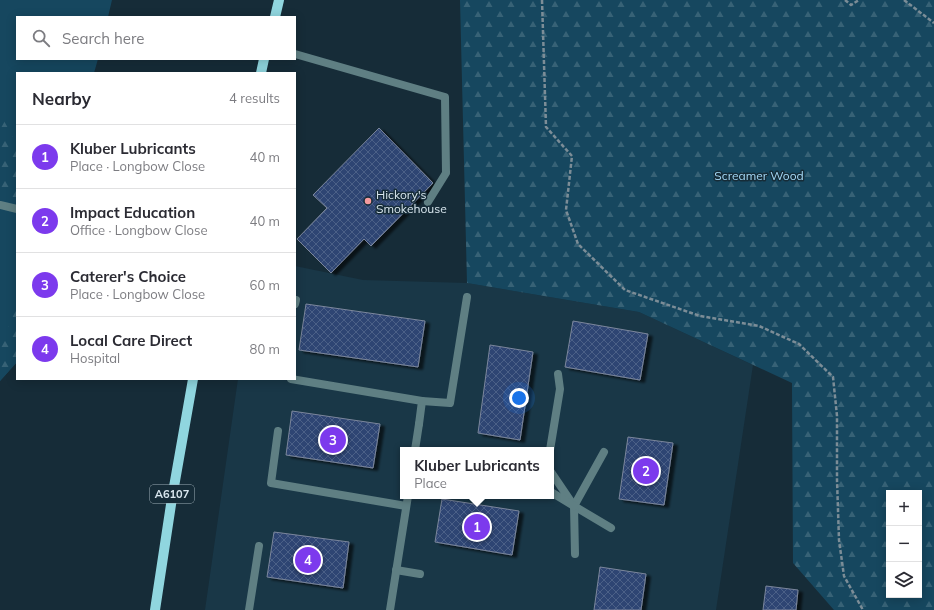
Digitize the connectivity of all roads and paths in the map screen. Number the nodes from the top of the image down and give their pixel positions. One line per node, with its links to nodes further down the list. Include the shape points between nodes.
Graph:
1 (279, 0): 6 (main road)
2 (542, 0): 36 (path, via 546,126 572,156 566,210 578,244 625,290 700,316 759,326 799,344 833,377 837,416 839,540 844,576)
3 (845, 0): 4 (path, via 852,4)
4 (859, 0)
5 (904, 0): 7 (path)
6 (274, 16)
7 (934, 23)
8 (296, 54): 11 (street, via 445,97 446,173)
9 (264, 60): 10 (main road)
10 (261, 72)
11 (428, 202)
12 (0, 205): 13 (street)
13 (16, 209)
14 (467, 297): 18 (street, via 450,403)
15 (558, 374): 21 (street, via 560,389)
16 (193, 380): 33 (main road, A6107)
17 (296, 380): 18 (street)
18 (422, 401): 20 (street)
19 (278, 431): 26 (street, via 271,483)
20 (415, 447)
21 (550, 447)
22 (604, 452): 27 (street)
23 (554, 476): 27 (street)
24 (554, 494): 27 (street)
25 (407, 499): 26 (street)
26 (406, 506): 31 (street)
27 (574, 506): 28 (street); 30 (street)
28 (612, 528)
29 (259, 546): 34 (street)
30 (575, 554)
31 (396, 570): 32 (street); 35 (street)
32 (420, 574)
33 (155, 610)
34 (249, 610)
35 (390, 610)
36 (863, 610)

